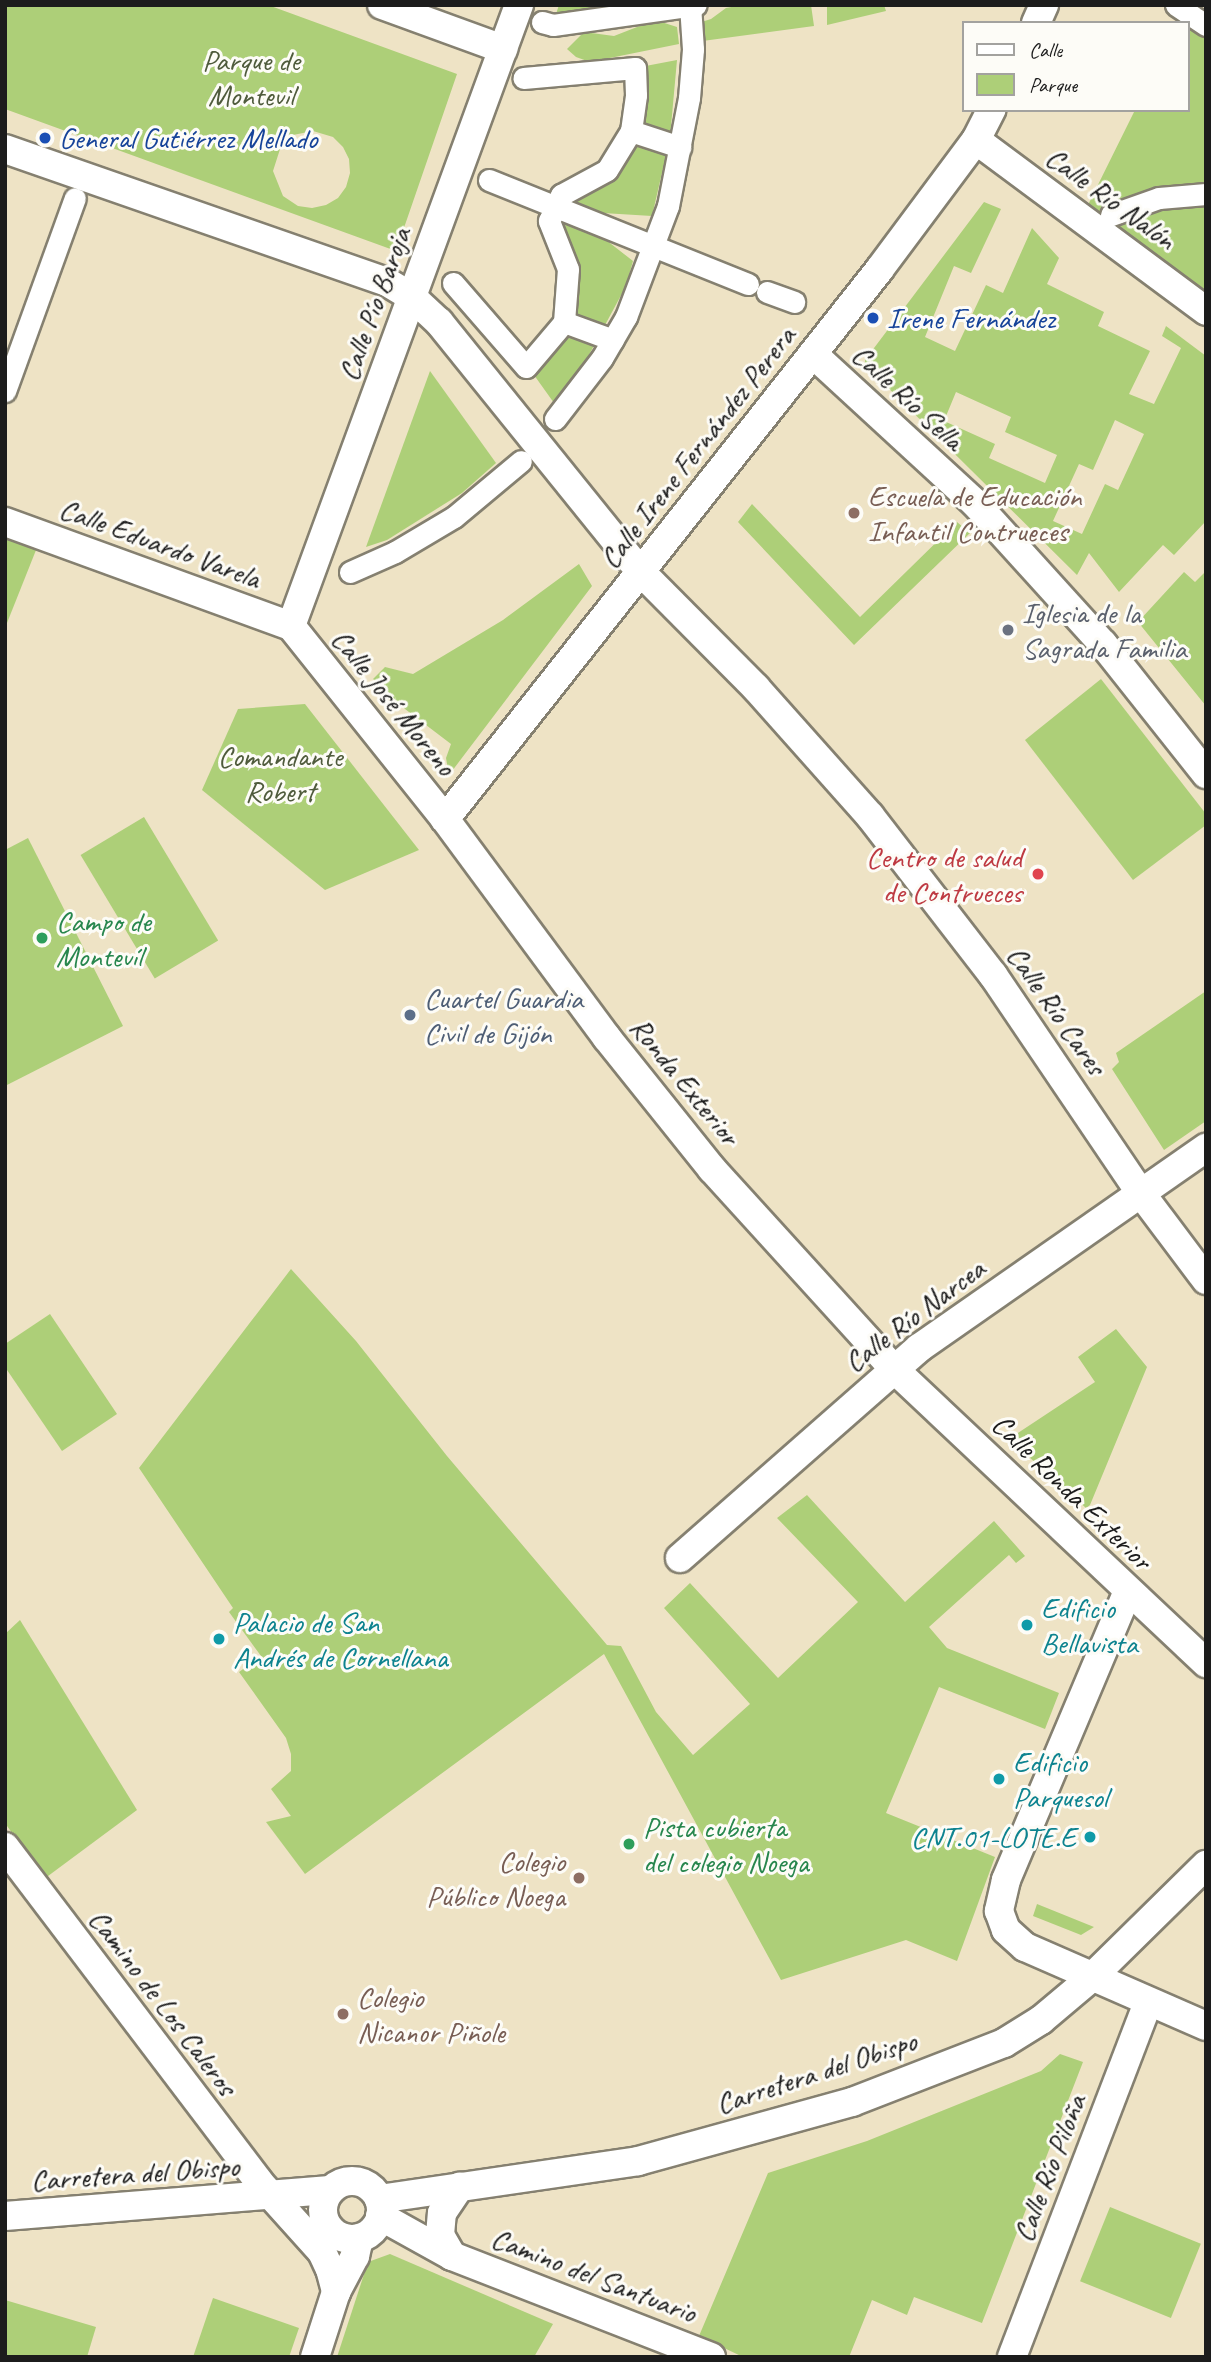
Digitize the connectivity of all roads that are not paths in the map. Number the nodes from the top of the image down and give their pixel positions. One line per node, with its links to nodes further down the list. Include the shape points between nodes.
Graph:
1 (382, 5): 9 (street)
2 (519, 5): 9 (street, Calle Pío Baroja)
3 (1044, 5): 6 (street)
4 (1176, 5): 8 (street)
5 (692, 6): 7 (street, via 554,25); 14 (street, via 690,98)
6 (1037, 21)
7 (542, 22)
8 (1206, 25)
9 (503, 49): 23 (street, Calle Pío Baroja)
10 (523, 78): 12 (street, via 635,68)
11 (990, 112): 13 (street, Calle Irene Fernández Perera)
12 (631, 131): 14 (street); 19 (street, via 607,170 561,195)
13 (976, 140): 25 (street, Calle Río Nalón); 28 (street, Calle Irene Fernández Perera)
14 (680, 147): 21 (street)
15 (5, 149): 23 (street, Calle Río Cares, via 387,282)
16 (489, 180): 19 (street)
17 (1206, 194): 20 (street, via 1159,198)
18 (75, 198): 29 (street)
19 (555, 208): 21 (street); 26 (street, via 550,221 568,269)
20 (1111, 215)
21 (654, 247): 24 (street); 27 (street)
22 (453, 283): 26 (street, via 526,367)
23 (412, 297): 34 (street, Calle Río Cares, via 439,323); 35 (street, Calle Pío Baroja)
24 (794, 302)
25 (1206, 311)
26 (564, 322): 27 (street)
27 (613, 340): 30 (street)
28 (813, 354): 34 (street, Calle Irene Fernández Perera); 36 (street, Calle Río Sella, via 975,503 1103,644)
29 (5, 391)
30 (555, 419)
31 (521, 461): 33 (street, via 454,517)
32 (5, 522): 35 (street, Calle Eduardo Varela)
33 (350, 572)
34 (641, 572): 37 (street, Calle Irene Fernández Perera); 39 (street, Calle Río Cares, via 756,688 875,822 993,975)
35 (291, 626): 37 (street, Calle José Moreno)
36 (1206, 774)
37 (445, 819): 41 (street, Ronda Exterior, via 607,1038 712,1169)
38 (1206, 1148): 39 (street, Calle Río Narcea)
39 (1140, 1192): 40 (street, Calle Río Cares); 41 (street, Calle Río Narcea)
40 (1206, 1280)
41 (894, 1369): 42 (street, Calle Río Narcea); 43 (street, Calle Ronda Exterior)
42 (680, 1558)
43 (1128, 1591): 44 (street, Calle Ronda Exterior); 47 (street, via 1006,1880 999,1911 1015,1940)
44 (1206, 1663)
45 (5, 1847): 52 (street, Camino de Los Caleros)
46 (1206, 1865): 47 (street, Carretera del Obispo)
47 (1092, 1978): 48 (street); 50 (street, Carretera del Obispo, via 1004,2043 852,2102 638,2161)
48 (1148, 2003): 49 (street); 61 (street, Calle Río Piloña)
49 (1206, 2026)
50 (460, 2186): 53 (street, Carretera del Obispo); 57 (street, Camino del Santuario, via 442,2213 440,2235)
51 (330, 2190): 52 (street, Carretera del Obispo); 53 (street, via 357,2181 374,2190); 55 (street, via 323,2208)
52 (279, 2206): 54 (street, Carretera del Obispo); 55 (street, Carretera del Obispo)
53 (380, 2207): 56 (street, via 372,2231); 57 (street, Camino del Santuario)
54 (5, 2216)
55 (325, 2234): 56 (street); 58 (street)
56 (359, 2238): 58 (street, via 355,2256)
57 (453, 2256): 60 (street, Camino del Santuario)
58 (335, 2292): 59 (street)
59 (315, 2357)
60 (711, 2357)
61 (1012, 2357)

